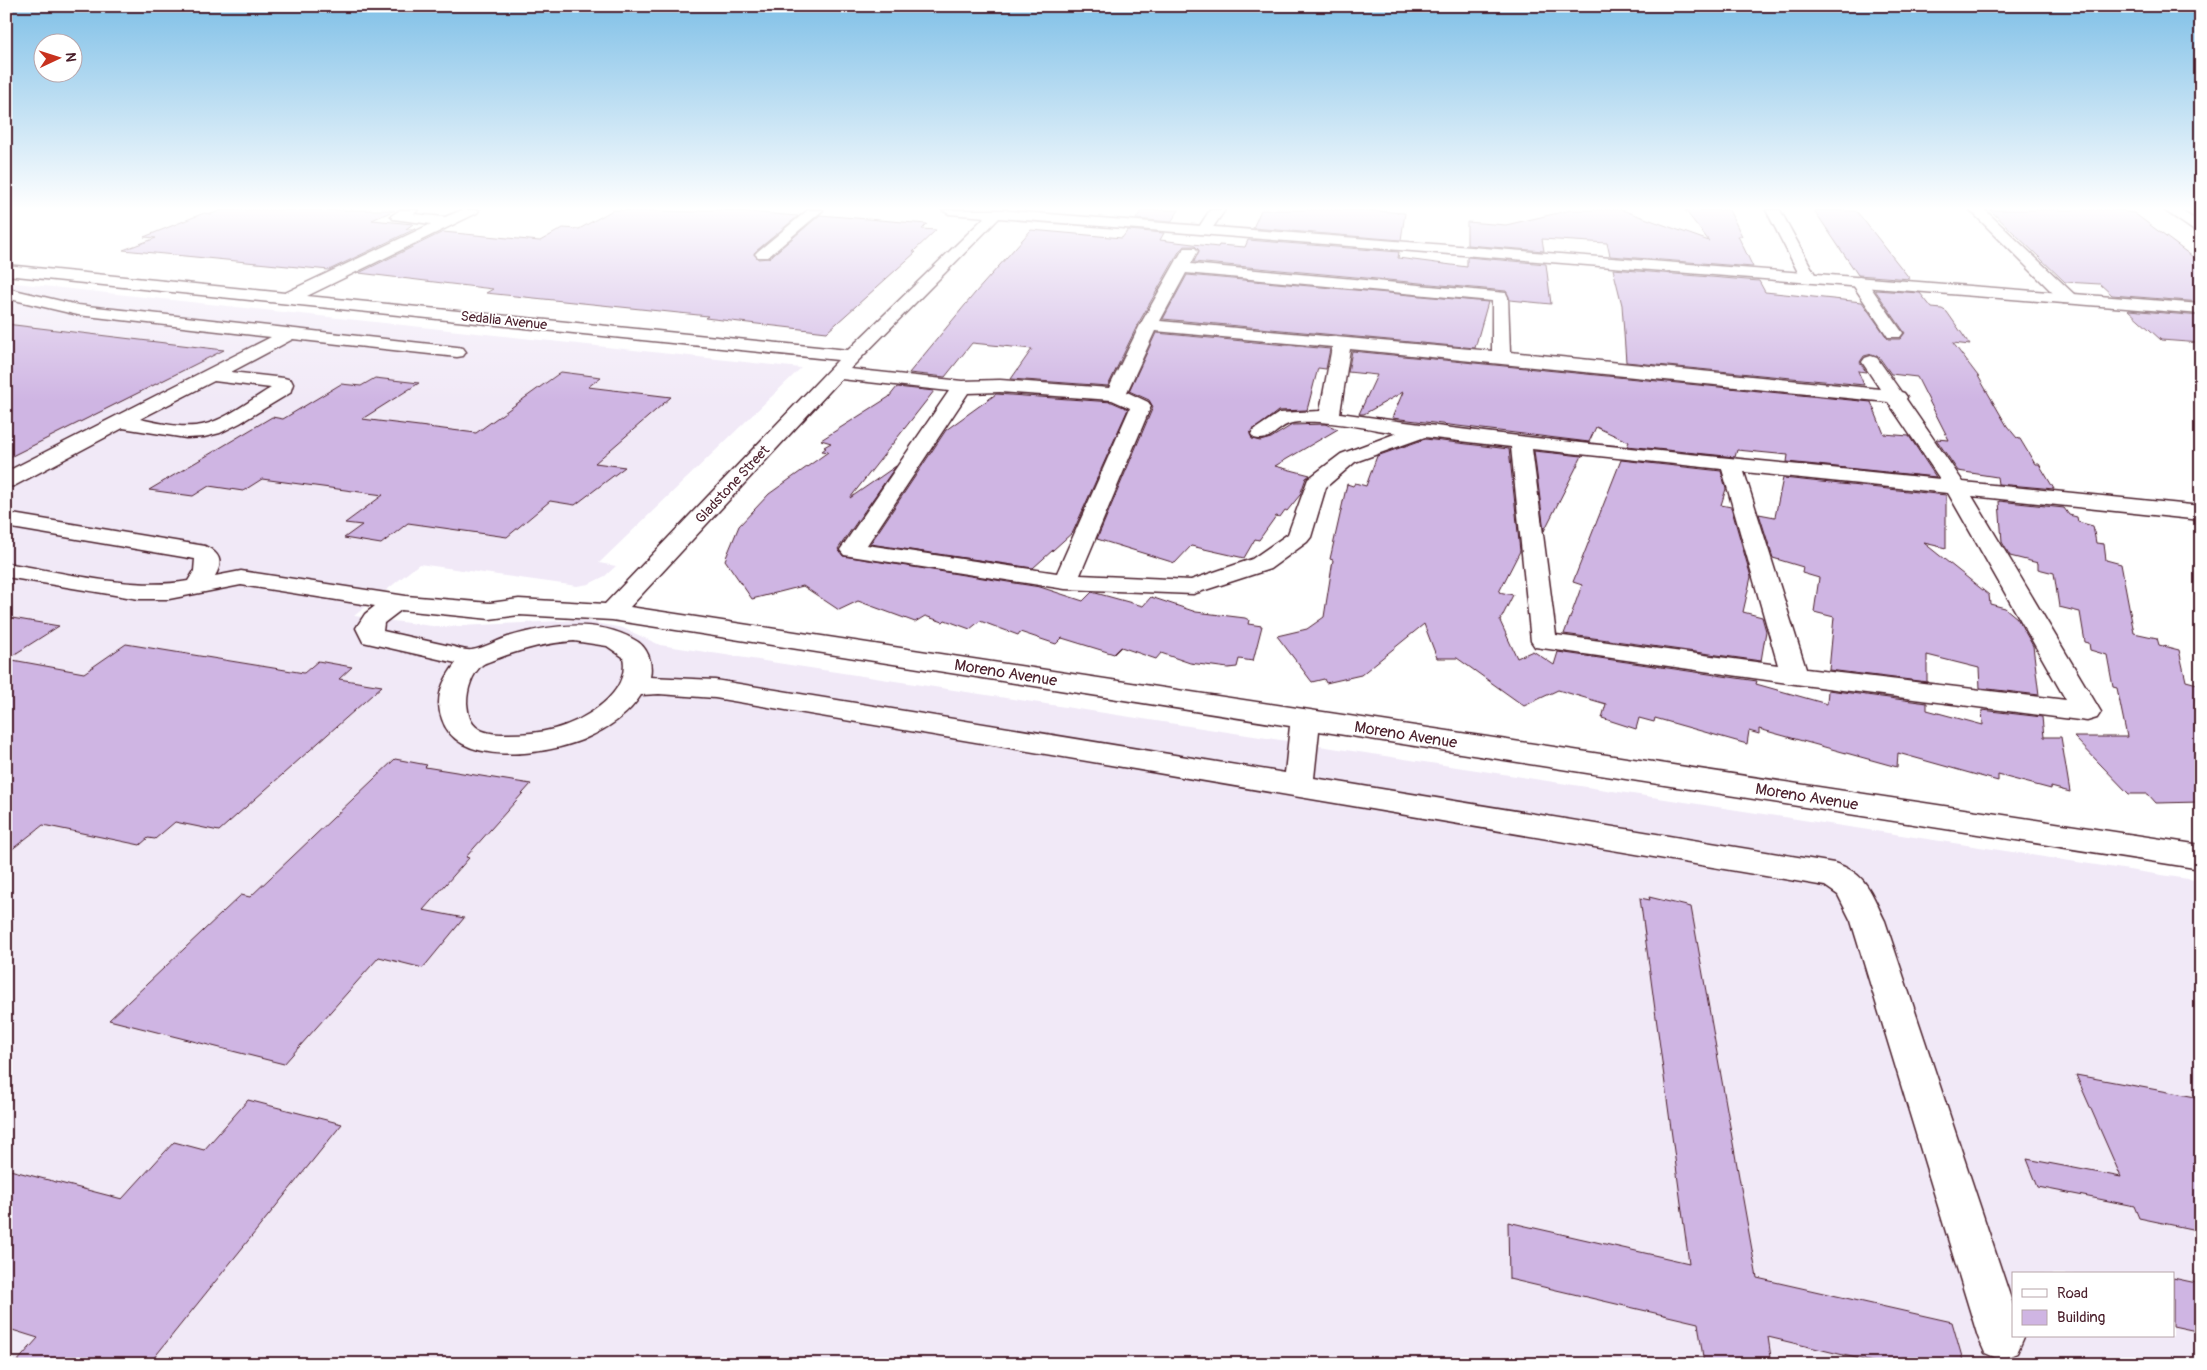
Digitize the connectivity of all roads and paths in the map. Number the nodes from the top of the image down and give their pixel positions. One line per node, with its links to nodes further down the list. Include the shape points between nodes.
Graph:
1 (46, 274): 12 (street, Sedalia Avenue)
2 (338, 274): 12 (street)
3 (935, 274): 20 (street, Gladstone Street)
4 (1179, 274): 15 (street)
5 (1245, 274): 21 (street, via 1500,298)
6 (1758, 274): 9 (street)
7 (1807, 274): 9 (street)
8 (2043, 274): 13 (street)
9 (1809, 278): 10 (street)
10 (1859, 282): 13 (street); 16 (street)
11 (6, 293): 17 (street, via 78,310)
12 (288, 298): 20 (street, Sedalia Avenue)
13 (2069, 299): 14 (street)
14 (2201, 309)
15 (1149, 325): 18 (street); 26 (street)
16 (1894, 333)
17 (290, 334): 19 (street); 24 (street)
18 (1342, 342): 21 (street); 28 (street)
19 (458, 352)
20 (852, 356): 23 (street, Gladstone Street)
21 (1501, 357): 27 (street)
22 (1871, 362): 27 (street)
23 (835, 373): 25 (street); 43 (street, Gladstone Street)
24 (212, 375): 29 (street); 29 (street, via 284,384 283,390 204,431)
25 (962, 387): 26 (street, via 1000,386); 40 (street, via 852,550)
26 (1116, 394): 40 (street, via 1141,406)
27 (1897, 397): 35 (street)
28 (1329, 417): 30 (street); 31 (street, via 1286,417)
29 (120, 422): 34 (street)
30 (1423, 431): 32 (street); 40 (street, via 1348,458 1316,484 1299,537 1261,564 1193,587)
31 (1261, 434)
32 (1521, 442): 33 (street); 45 (street, via 1544,642)
33 (1731, 463): 35 (street); 45 (street)
34 (6, 481)
35 (1955, 486): 36 (street); 45 (street, via 2087,712)
36 (2193, 512): 38 (street)
37 (6, 520): 41 (street, via 197,551 207,556 206,571)
38 (2201, 528)
39 (6, 570): 41 (street, Moreno Avenue, via 139,592 169,592)
40 (1065, 582)
41 (197, 586): 42 (street, Moreno Avenue, via 241,578)
42 (397, 602): 43 (street, Moreno Avenue, via 490,611 518,607); 44 (street, via 374,619 369,628 372,636)
43 (612, 612): 47 (street, Moreno Avenue)
44 (473, 659): 46 (street, via 530,639 560,634 610,637 637,654 640,669); 46 (street, via 456,685 452,704 454,721 468,736 486,743 512,745 536,742 584,728 622,702)
45 (1795, 676)
46 (632, 687): 48 (street, via 659,684 715,689)
47 (1305, 718): 48 (street); 49 (street, Moreno Avenue)
48 (1298, 785): 50 (street, via 1834,875 1850,887 1868,921)
49 (2201, 857)
50 (2001, 1337)

